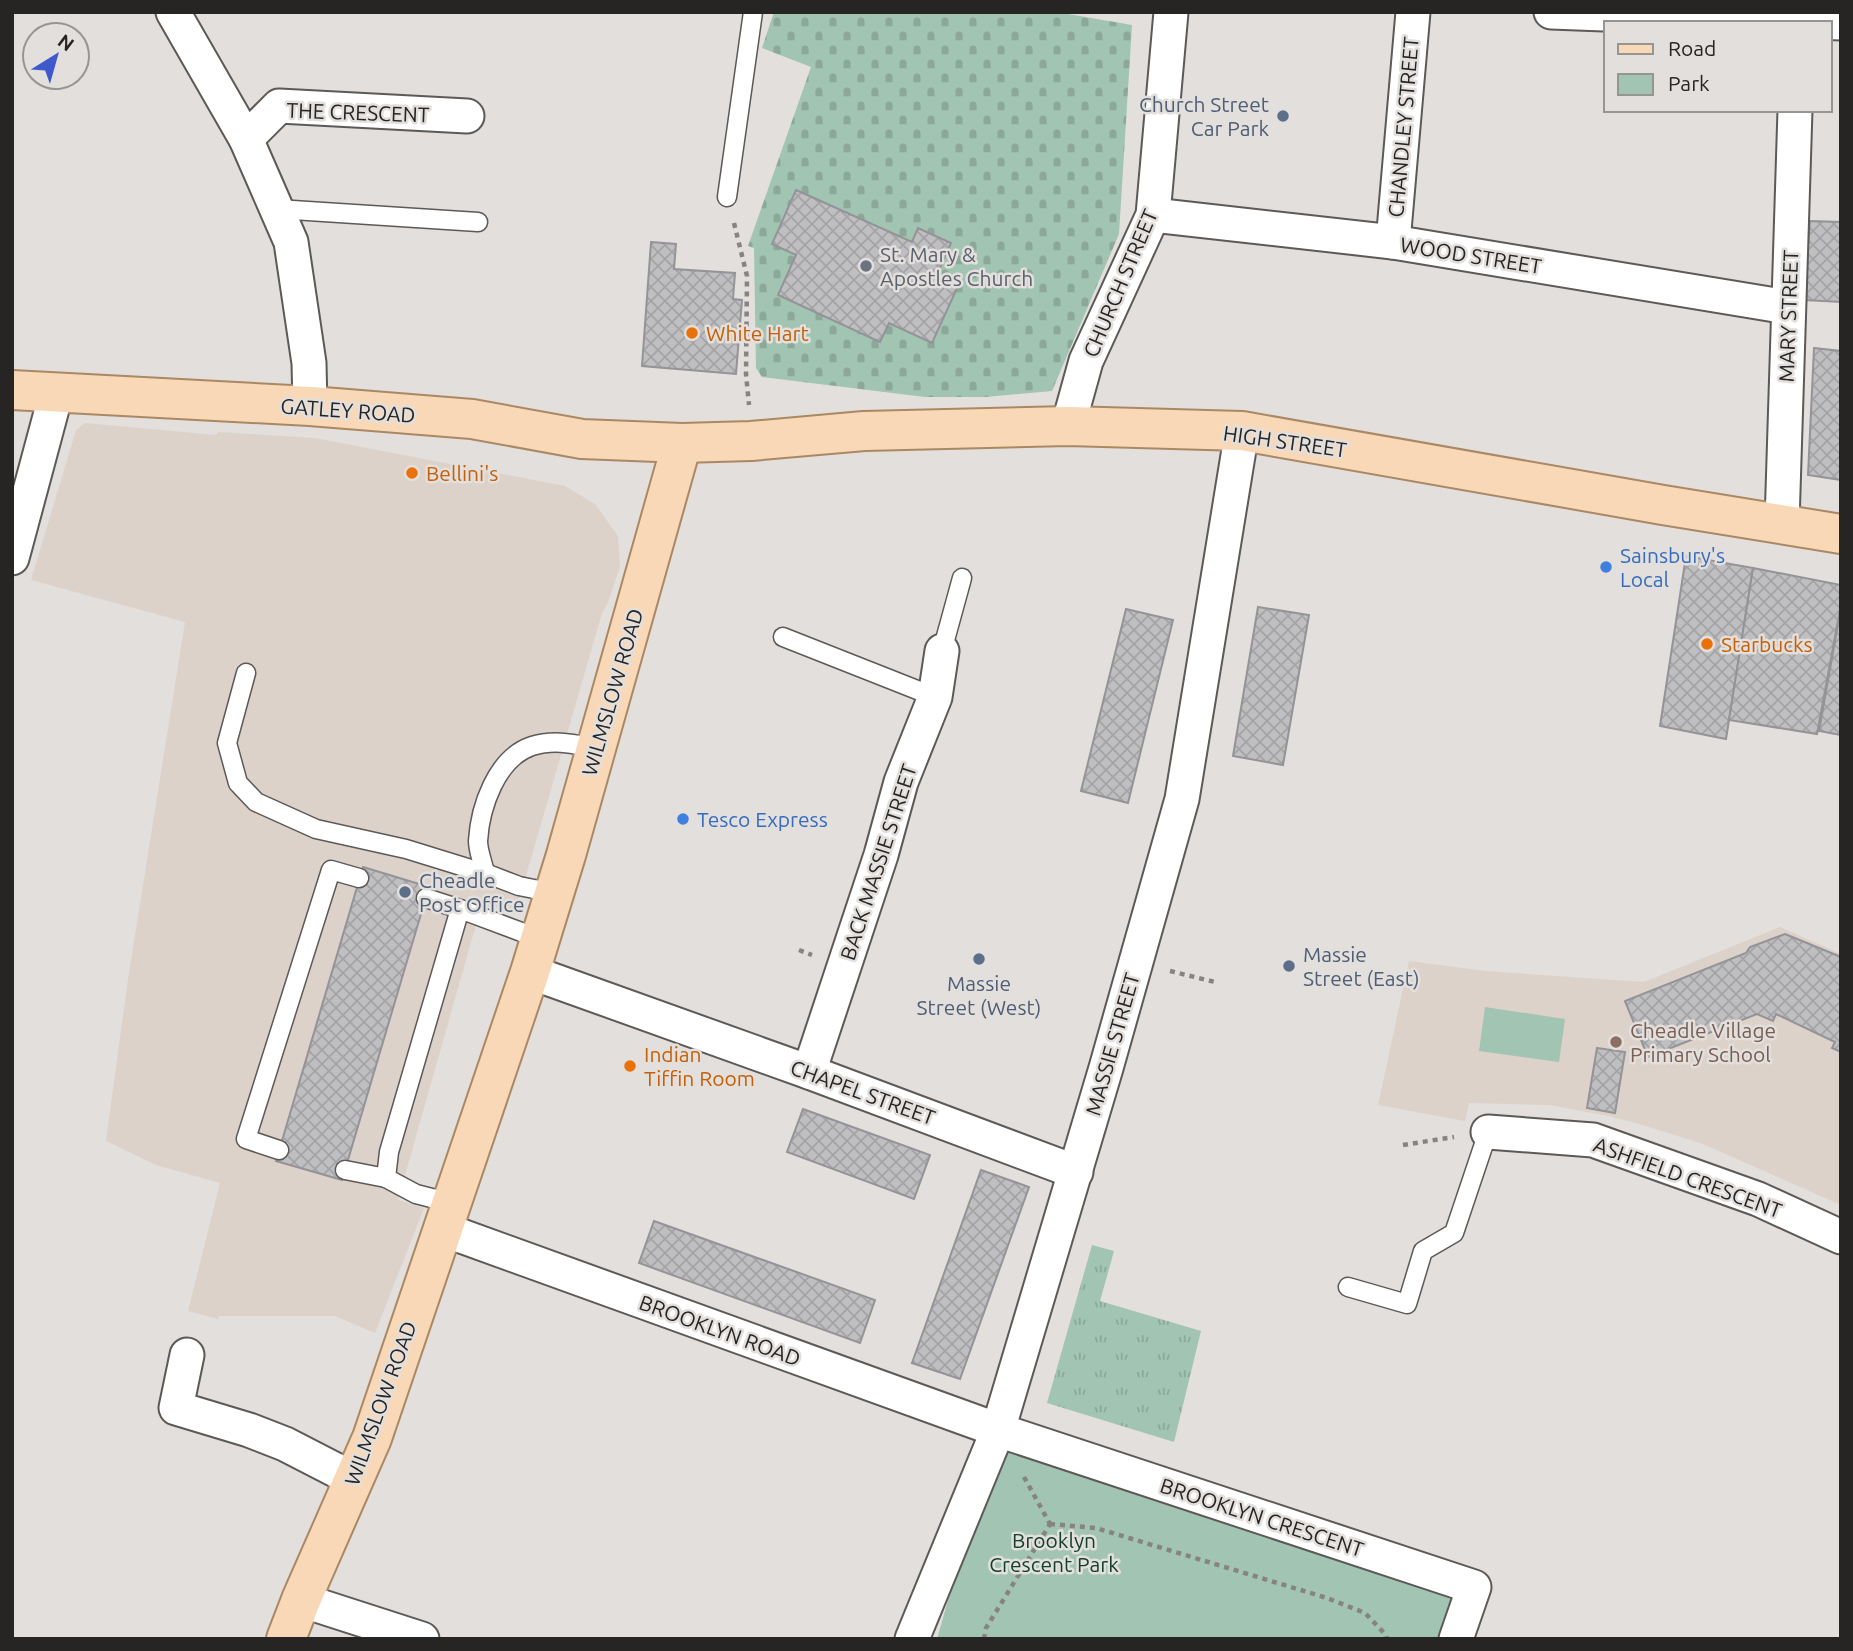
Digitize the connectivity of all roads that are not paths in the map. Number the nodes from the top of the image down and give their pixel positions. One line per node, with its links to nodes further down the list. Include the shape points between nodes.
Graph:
1 (173, 12): 9 (street)
2 (753, 12): 10 (lane)
3 (1171, 12): 12 (street, CHURCH STREET)
4 (1413, 12): 14 (street, CHANDLEY STREET)
5 (1554, 12): 6 (street)
6 (1797, 21)
7 (1795, 112): 15 (street, MARY STREET)
8 (467, 116): 9 (street, THE CRESCENT, via 279,106)
9 (246, 139): 11 (street)
10 (727, 197)
11 (276, 209): 13 (lane); 18 (street, via 291,242 309,363)
12 (1153, 215): 14 (street, WOOD STREET); 19 (street, CHURCH STREET, via 1087,361)
13 (478, 222)
14 (1393, 242): 15 (street, WOOD STREET)
15 (1787, 307): 22 (street, MARY STREET)
16 (12, 390): 17 (main road, GATLEY ROAD)
17 (56, 394): 18 (main road, GATLEY ROAD); 24 (street)
18 (310, 406): 21 (main road, GATLEY ROAD, via 472,419 582,439)
19 (1068, 426): 20 (main road, HIGH STREET); 21 (main road, HIGH STREET, via 864,431)
20 (1242, 431): 22 (main road, HIGH STREET); 41 (street, MASSIE STREET, via 1182,799)
21 (682, 443): 30 (main road, WILMSLOW ROAD)
22 (1782, 523): 23 (main road, HIGH STREET)
23 (1841, 534)
24 (12, 558)
25 (962, 578): 27 (lane)
26 (783, 637): 29 (lane)
27 (942, 651): 29 (street, BACK MASSIE STREET)
28 (246, 673): 31 (lane, via 227,743 238,783 256,802 316,829 406,849)
29 (934, 698): 37 (street, BACK MASSIE STREET, via 901,782)
30 (596, 748): 31 (lane, via 556,741 529,747 507,763 486,797 478,843); 33 (main road, WILMSLOW ROAD)
31 (487, 874): 33 (lane)
32 (359, 878): 39 (lane, via 331,870 246,1139)
33 (554, 893): 36 (main road, WILMSLOW ROAD)
34 (426, 898): 35 (lane)
35 (460, 909): 36 (lane); 42 (lane, via 389,1152)
36 (535, 956): 37 (street, CHAPEL STREET); 43 (main road, WILMSLOW ROAD)
37 (808, 1072): 41 (street, CHAPEL STREET)
38 (1488, 1132): 44 (street, ASHFIELD CRESCENT, via 1593,1140 1758,1199); 45 (lane, via 1454,1233 1423,1251 1407,1304)
39 (279, 1150)
40 (345, 1170): 42 (lane)
41 (1076, 1172): 47 (street, MASSIE STREET)
42 (386, 1178): 43 (lane)
43 (446, 1216): 47 (street, BROOKLYN ROAD); 48 (main road, WILMSLOW ROAD, via 372,1438)
44 (1841, 1237)
45 (1348, 1287)
46 (187, 1355): 48 (street, via 176,1408 261,1434)
47 (998, 1430): 52 (street, MASSIE STREET); 53 (street, BROOKLYN CRESCENT, via 1474,1587)
48 (353, 1479): 49 (main road, WILMSLOW ROAD)
49 (301, 1600): 50 (main road, WILMSLOW ROAD); 51 (street)
50 (286, 1639)
51 (422, 1639)
52 (912, 1639)
53 (1457, 1639)

